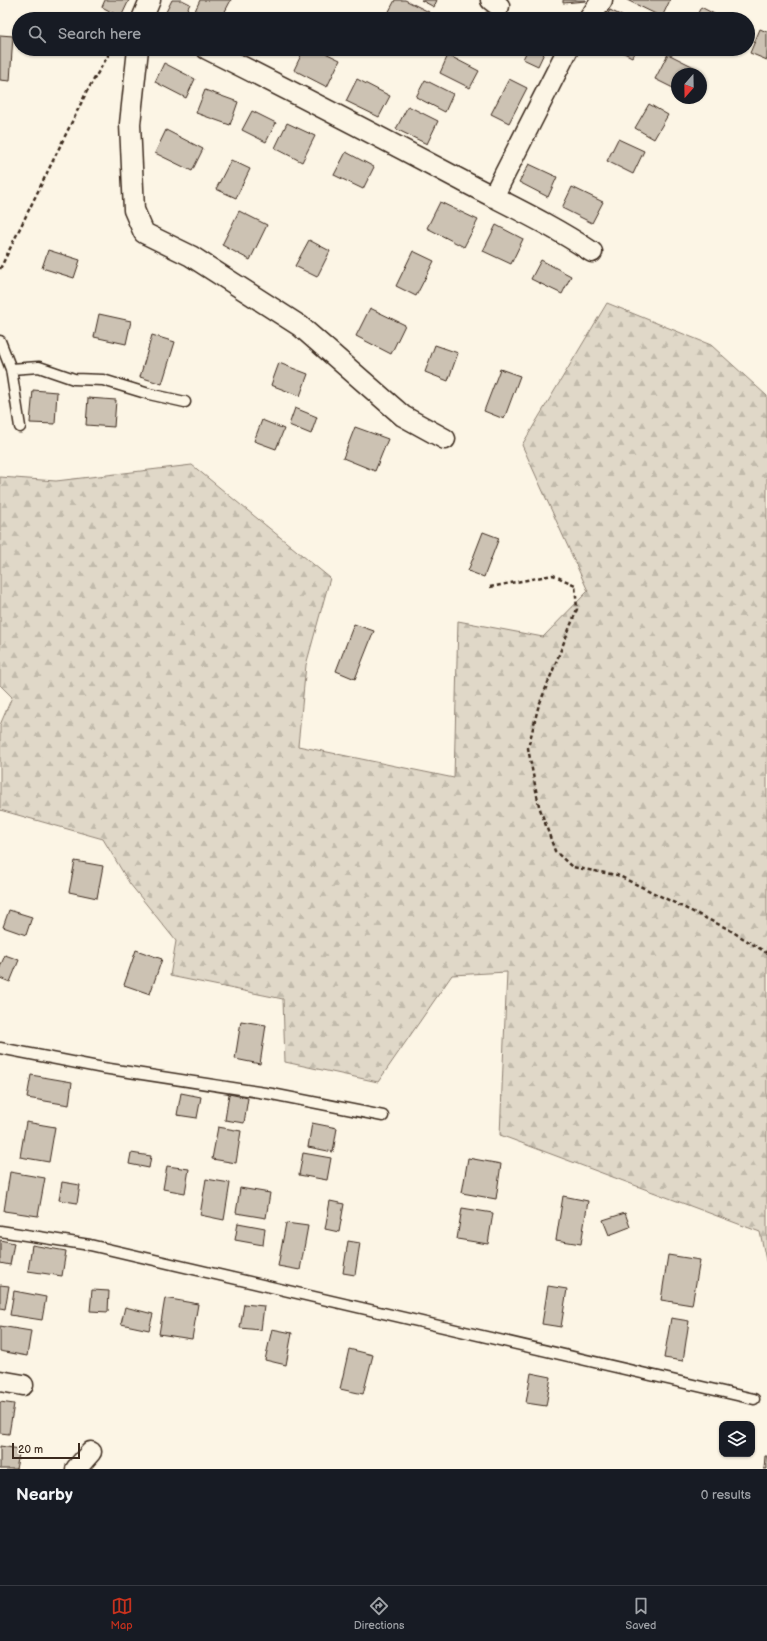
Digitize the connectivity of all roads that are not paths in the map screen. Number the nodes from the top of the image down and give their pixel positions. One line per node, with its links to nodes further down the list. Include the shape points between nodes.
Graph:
1 (602, 0): 2 (street)
2 (594, 12)
3 (137, 56): 12 (street, via 130,124 134,210 144,233 191,256 300,326 403,416)
4 (221, 56): 6 (street)
5 (564, 56): 6 (street)
6 (493, 197): 7 (street)
7 (592, 252)
8 (0, 341): 9 (lane)
9 (11, 368): 10 (lane, via 39,367 74,379 103,380); 11 (lane)
10 (185, 402)
11 (20, 427)
12 (445, 439)
13 (0, 1048): 14 (lane, via 103,1068 272,1094)
14 (383, 1116)
15 (0, 1230): 18 (lane, via 90,1245)
16 (0, 1381): 17 (street)
17 (23, 1385)
18 (754, 1399)
19 (91, 1452): 20 (street)
20 (76, 1469)

